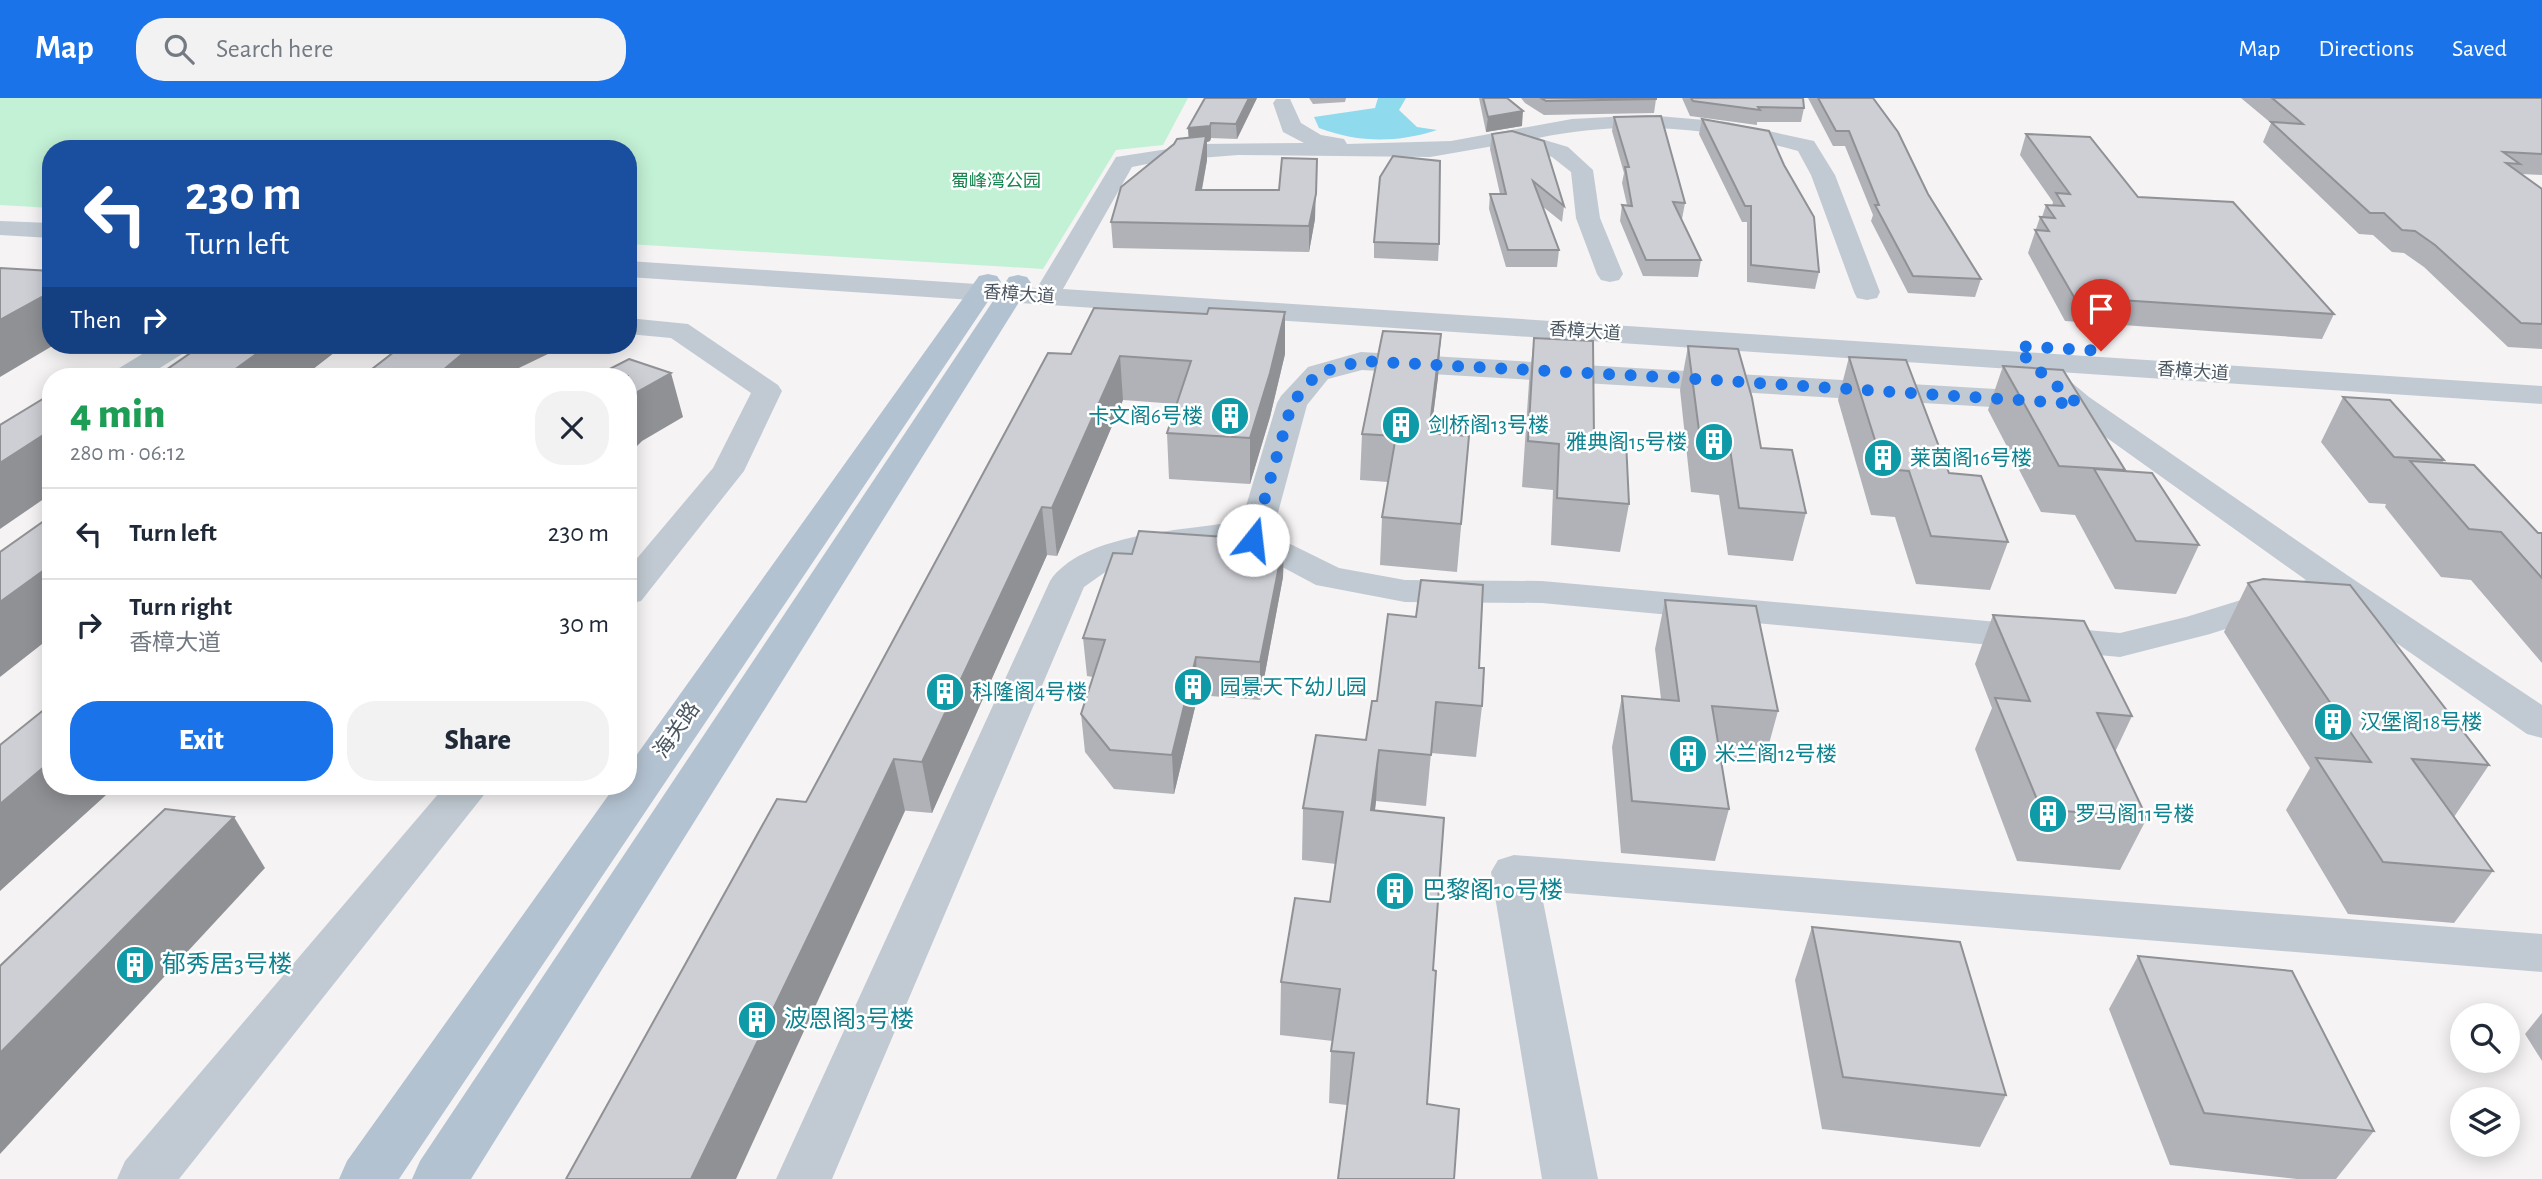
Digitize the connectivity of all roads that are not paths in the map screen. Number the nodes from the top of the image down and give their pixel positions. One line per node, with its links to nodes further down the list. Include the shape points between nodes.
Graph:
1 (1283, 100): 5 (street, via 1270,136); 6 (street, via 1291,127 1303,134)
2 (1526, 116): 3 (street)
3 (1547, 130): 4 (street); 15 (street, via 1591,123 1671,121 1757,132 1807,146 1823,175)
4 (1511, 136): 6 (street, via 1432,150); 13 (street, via 1560,152 1582,170 1588,218)
5 (1249, 150): 6 (street); 14 (street, via 1152,155 1124,162)
6 (1371, 150)
7 (0, 220): 8 (street)
8 (42, 222)
9 (0, 228): 10 (street)
10 (42, 230)
11 (637, 260): 14 (street, 香樟大道)
12 (637, 269): 14 (street, 香樟大道)
13 (1609, 274)
14 (1015, 289): 18 (street, 香樟大道); 30 (main road, 海关路); 31 (main road, 海关路)
15 (1867, 292)
16 (637, 327): 24 (street, via 678,331 767,391 729,471)
17 (162, 354): 19 (street)
18 (2024, 354): 20 (street, 香樟大道); 21 (street, 香樟大道); 22 (street)
19 (140, 368)
20 (2542, 379)
21 (2542, 395)
22 (2078, 404): 23 (street, via 1361,361 1318,373 1292,403); 25 (street)
23 (1253, 540): 25 (street, via 1329,577 1405,591 1542,592 2120,645); 32 (street, via 1227,533 1107,554 1068,581)
24 (637, 582)
25 (2334, 583): 26 (street)
26 (2542, 724)
27 (462, 795): 29 (street)
28 (2542, 953): 33 (street, via 1514,872)
29 (145, 1179)
30 (367, 1179)
31 (440, 1179)
32 (804, 1179)
33 (1570, 1179)

